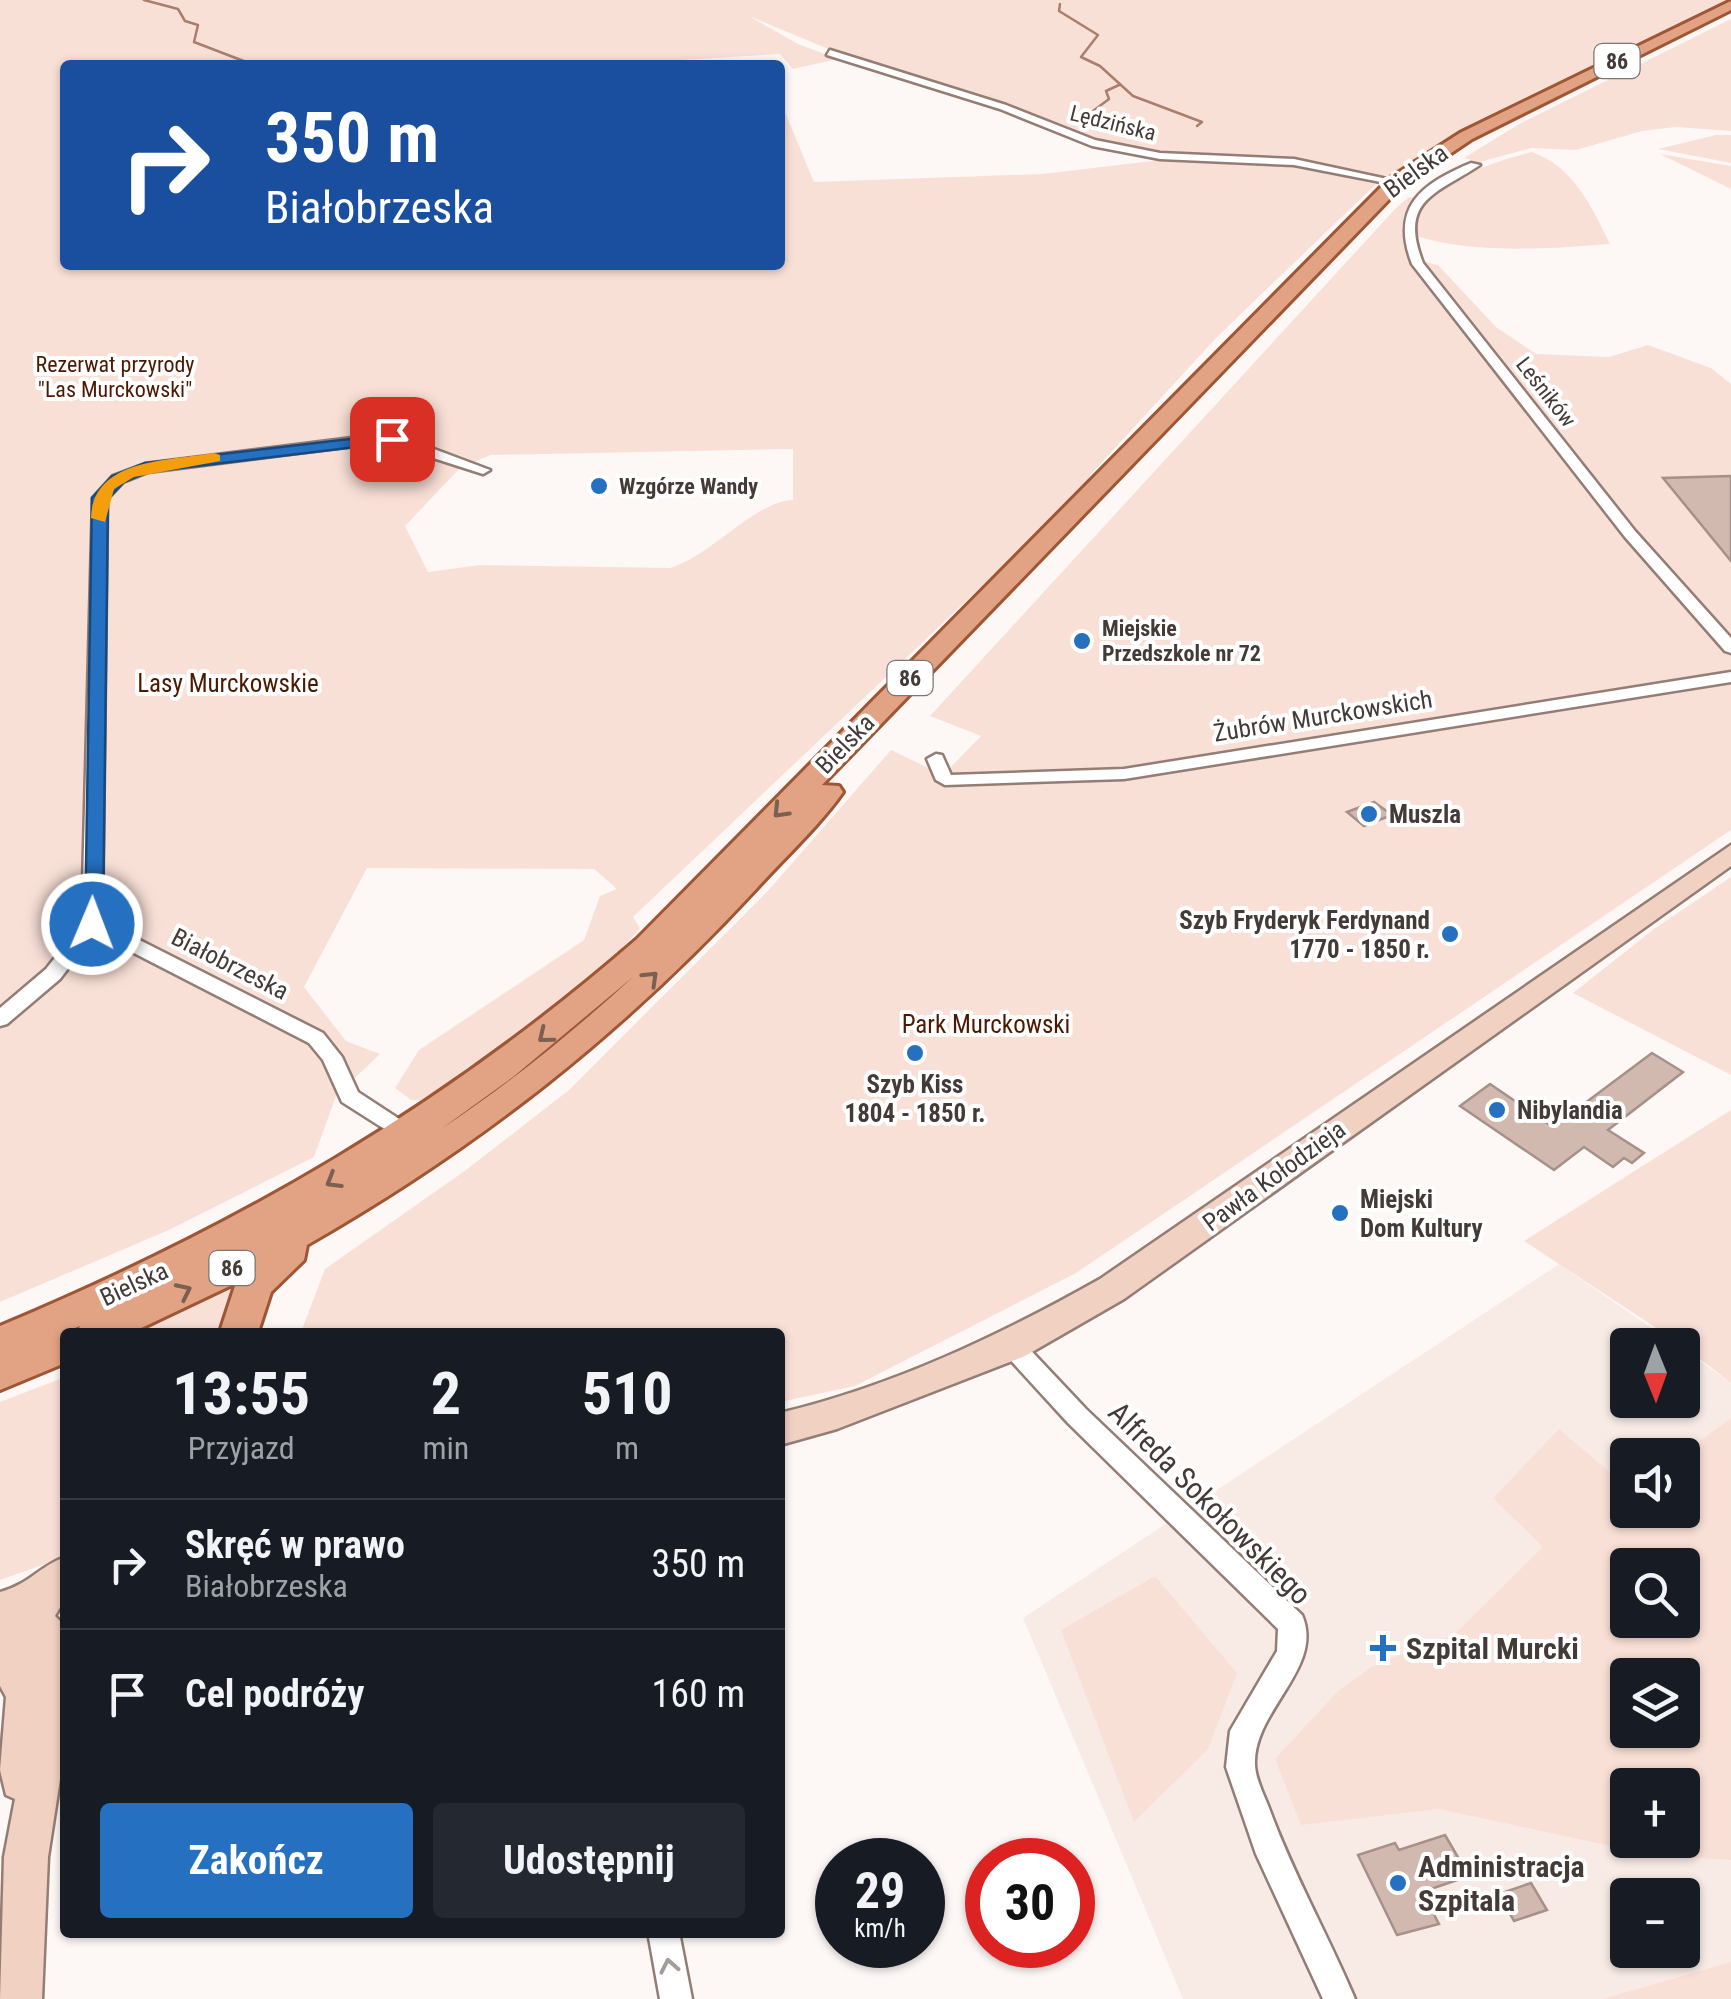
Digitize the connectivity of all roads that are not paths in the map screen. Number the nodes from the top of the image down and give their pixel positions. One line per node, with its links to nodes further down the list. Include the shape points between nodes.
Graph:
1 (1731, 5): 5 (main road, Bielska / 86, via 1502,116)
2 (1731, 14): 4 (main road, Bielska / 86)
3 (830, 52): 5 (street, Lędzińska, via 1003,107 1092,144 1160,156 1294,162)
4 (1450, 157): 7 (street, Leśników, via 1475,165 1436,185 1412,208 1407,232 1418,264 1630,534); 14 (main road, Bielska / 86, one-way to 4, via 500,1103 640,988 1384,210)
5 (1396, 182): 13 (main road, Bielska / 86, one-way to 13, via 648,946 520,1056)
6 (483, 470): 11 (street, via 405,440 368,440 145,468 108,486 100,498)
7 (1731, 648)
8 (1731, 677): 9 (street, Żubrów Murckowskich, via 1124,774 945,780)
9 (936, 759)
10 (1731, 852): 18 (street, Pawła Kołodzieja, via 1192,1235)
11 (92, 924): 12 (street, via 54,974); 13 (street, Białobrzeska, via 316,1038 348,1097)
12 (0, 1019)
13 (408, 1136): 17 (main road, Bielska / 86, one-way to 17, via 227,1239)
14 (364, 1194): 15 (main road, Bielska / 86, one-way to 14, via 263,1252); 16 (main road, via 271,1266 254,1285)
15 (104, 1328)
16 (241, 1328)
17 (0, 1343)
18 (1012, 1346): 22 (street, Pawła Kołodzieja); 30 (street, Alfreda Sokołowskiego, via 1292,1624 1292,1654 1244,1730 1240,1767)
19 (60, 1348): 21 (main road)
20 (60, 1360): 21 (main road)
21 (0, 1375)
22 (785, 1428)
23 (0, 1610): 24 (street)
24 (46, 1629): 25 (street); 26 (street, via 41,1756)
25 (14, 1681): 26 (street, via 18,1826)
26 (26, 1856): 28 (street)
27 (664, 1938): 29 (street, one-way to 27)
28 (18, 1999)
29 (676, 1999)
30 (1339, 1999)

